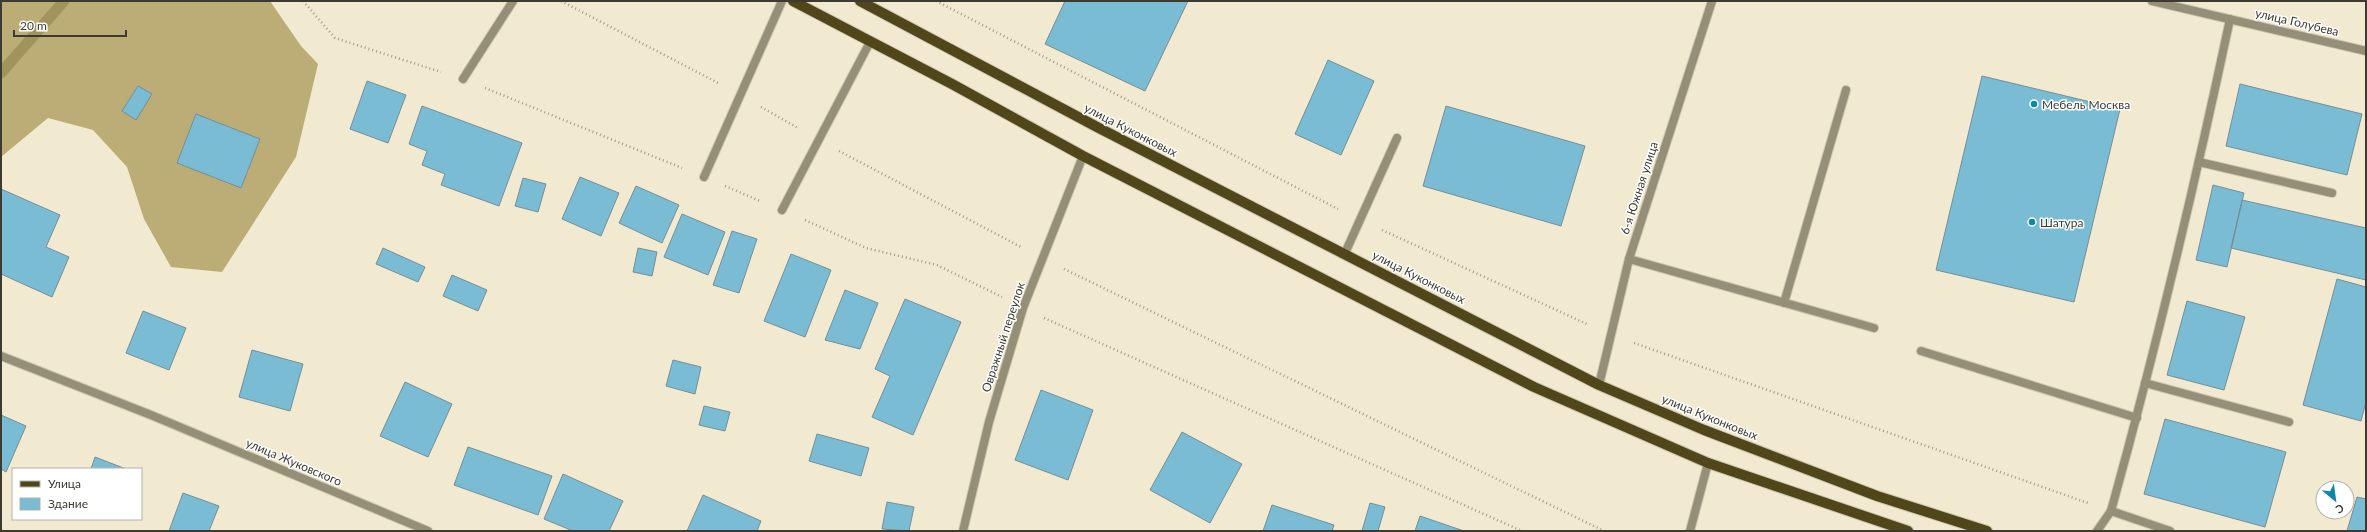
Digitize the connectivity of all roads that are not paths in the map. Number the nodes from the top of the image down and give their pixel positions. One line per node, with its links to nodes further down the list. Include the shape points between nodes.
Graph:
1 (513, 1): 10 (street)
2 (782, 1): 15 (street)
3 (793, 1): 8 (main road)
4 (860, 1): 18 (main road, улица Куконковых)
5 (1712, 1): 19 (street, 6-я Южная улица)
6 (2152, 1): 7 (street, улица Голубева)
7 (2230, 19): 9 (street, улица Голубева); 14 (street)
8 (870, 42): 13 (main road); 17 (street)
9 (2366, 51)
10 (463, 80)
11 (1846, 90): 20 (street)
12 (1397, 138): 18 (street)
13 (1083, 156): 28 (main road, via 1534,387); 31 (street, Овражный переулок, via 1023,308 988,422)
14 (2199, 162): 16 (street); 24 (street)
15 (704, 177)
16 (2332, 193)
17 (782, 210)
18 (1344, 254): 25 (main road, улица Куконковых)
19 (1629, 259): 20 (street); 25 (street, 6-я Южная улица)
20 (1784, 303): 21 (street)
21 (1874, 328)
22 (1920, 351): 26 (street)
23 (1, 356): 30 (street, улица Жуковского, via 151,415)
24 (2145, 383): 26 (street); 27 (street)
25 (1600, 385): 34 (main road, улица Куконковых, via 1704,430 1870,494)
26 (2137, 418): 29 (street)
27 (2289, 422)
28 (1708, 464): 32 (street); 33 (main road)
29 (2111, 511): 35 (street); 36 (street)
30 (428, 531)
31 (963, 531)
32 (1690, 531)
33 (1908, 531)
34 (1987, 531)
35 (2097, 531)
36 (2170, 531)

